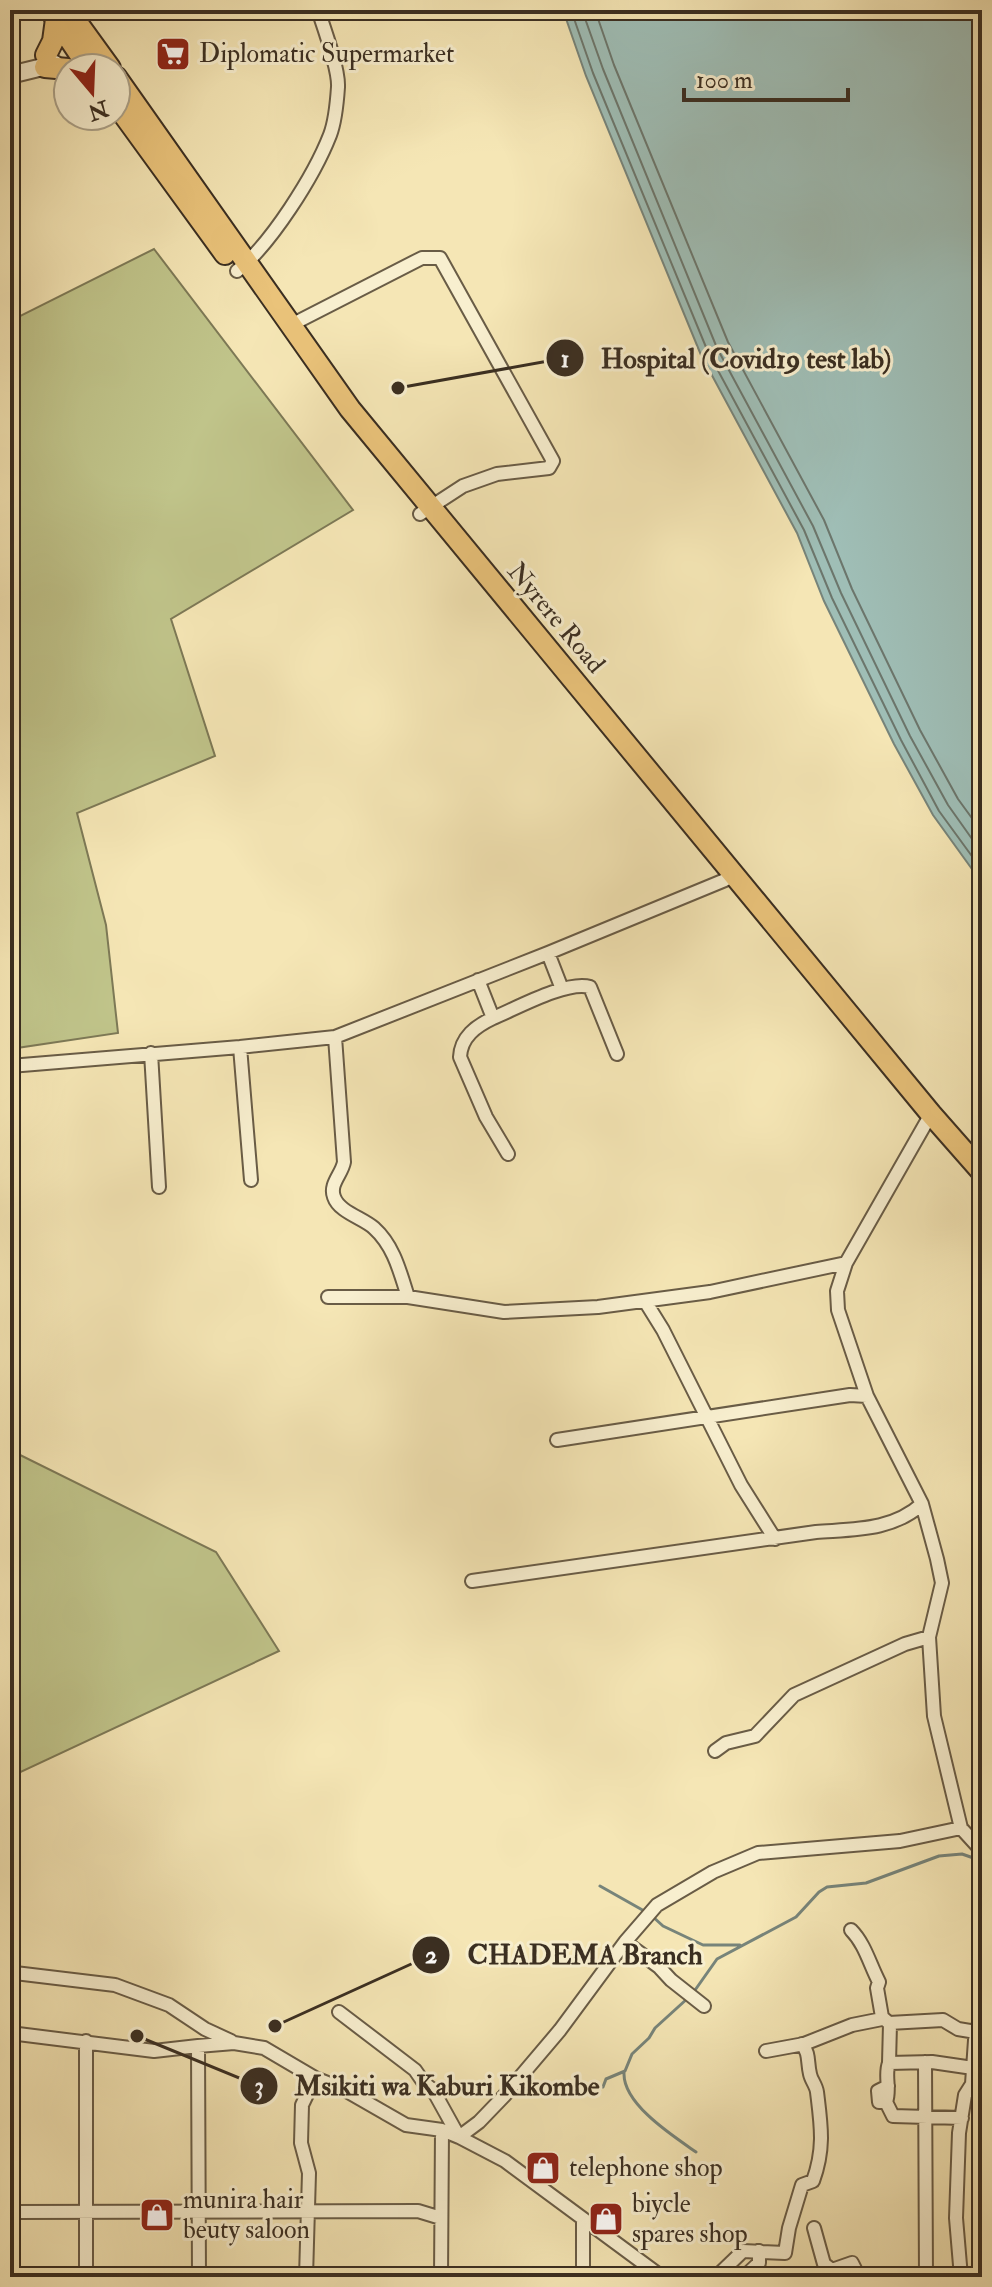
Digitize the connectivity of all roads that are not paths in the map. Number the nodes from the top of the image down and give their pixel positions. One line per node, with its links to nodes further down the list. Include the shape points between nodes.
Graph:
1 (318, 10): 9 (street, via 338,84 331,133 284,216)
2 (58, 13): 3 (main road); 5 (main road)
3 (81, 52)
4 (52, 59): 5 (main road)
5 (45, 61): 6 (street)
6 (10, 72)
7 (132, 101): 9 (main road, Nyrere Road)
8 (132, 125): 9 (main road, Nyrere Road)
9 (242, 267): 10 (main road, Nyrere Road); 11 (main road, Nyrere Road, via 341,416)
10 (291, 325): 11 (main road, Nyrere Road); 11 (street, via 422,258 440,258 553,461 549,468 497,474 463,486)
11 (425, 510): 12 (main road, Nyrere Road); 22 (main road, Nyrere Road, via 784,932)
12 (725, 880): 13 (street); 22 (main road, Nyrere Road)
13 (548, 953): 14 (street); 15 (street)
14 (478, 980): 16 (street); 17 (street)
15 (562, 989): 16 (street); 20 (street, via 590,987)
16 (493, 1018): 23 (street, via 465,1038 460,1057)
17 (335, 1037): 18 (street); 30 (street, via 344,1162 334,1199 387,1243)
18 (240, 1047): 19 (street); 25 (street)
19 (151, 1053): 21 (street); 26 (street)
20 (617, 1054)
21 (10, 1066)
22 (929, 1118): 24 (main road, Nyrere Road); 27 (main road, Nyrere Road); 28 (street)
23 (508, 1154)
24 (982, 1172)
25 (251, 1180)
26 (159, 1187)
27 (982, 1189)
28 (846, 1263): 31 (street); 32 (street, via 837,1291 838,1310)
29 (328, 1297): 30 (street)
30 (408, 1297): 31 (street, via 504,1312)
31 (645, 1301): 33 (street)
32 (867, 1396): 33 (street); 35 (street)
33 (708, 1417): 34 (street); 36 (street)
34 (557, 1440)
35 (922, 1504): 36 (street, via 908,1516 868,1529); 38 (street, via 942,1583)
36 (775, 1539): 37 (street)
37 (472, 1581)
38 (929, 1637): 39 (street, via 794,1695 755,1736); 40 (street, via 934,1716)
39 (715, 1751)
40 (961, 1828): 41 (street); 43 (street, via 900,1841 758,1853 657,1905)
41 (982, 1851)
42 (851, 1930): 48 (street, via 879,1982)
43 (625, 1942): 45 (street); 63 (street, via 523,2074)
44 (10, 1970): 52 (street, via 115,1985 169,2005)
45 (704, 2006)
46 (982, 2010): 49 (street)
47 (339, 2012): 63 (street, via 415,2070 433,2090)
48 (886, 2021): 49 (street, via 943,2020); 53 (street, via 857,2024); 57 (street)
49 (976, 2032): 58 (street)
50 (10, 2033): 51 (street)
51 (86, 2041): 54 (street, via 154,2051); 65 (street)
52 (234, 2043): 54 (street); 59 (street, via 264,2048)
53 (802, 2044): 55 (street); 71 (street, via 809,2055 823,2132 819,2162 812,2183 802,2185 785,2253)
54 (198, 2046): 66 (street)
55 (766, 2051)
56 (925, 2062): 57 (street); 58 (street); 60 (street)
57 (889, 2063): 60 (street, via 886,2102 893,2116)
58 (973, 2068): 61 (street)
59 (315, 2078): 62 (street, via 406,2125); 67 (street, via 302,2105)
60 (924, 2117): 61 (street); 81 (street)
61 (962, 2118): 82 (street, via 956,2218)
62 (442, 2130): 63 (street); 68 (street)
63 (459, 2137): 69 (street, via 505,2161)
64 (10, 2212): 65 (street)
65 (87, 2212): 66 (street); 72 (street)
66 (200, 2212): 67 (street); 73 (street)
67 (309, 2213): 68 (street, via 418,2211); 74 (street)
68 (441, 2218): 75 (street)
69 (583, 2220): 76 (street); 77 (street)
70 (814, 2228): 80 (street, via 824,2264 832,2270 852,2263)
71 (759, 2251): 78 (street, via 743,2251); 79 (street, via 759,2263)
72 (86, 2277)
73 (199, 2277)
74 (306, 2277)
75 (441, 2277)
76 (583, 2277)
77 (662, 2277)
78 (716, 2277)
79 (744, 2277)
80 (859, 2277)
81 (926, 2277)
82 (961, 2277)

